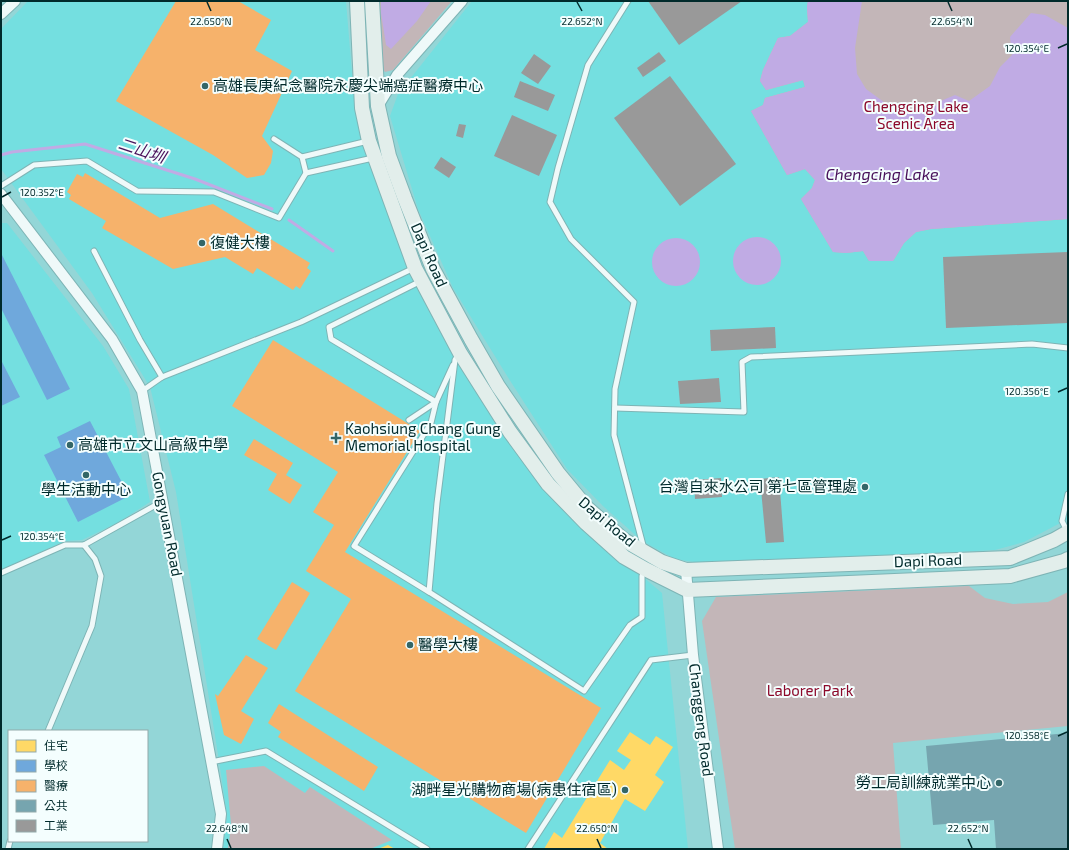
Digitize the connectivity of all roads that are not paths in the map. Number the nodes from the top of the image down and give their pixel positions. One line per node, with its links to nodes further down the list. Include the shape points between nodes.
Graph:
1 (15, 1): 6 (street)
2 (356, 1): 9 (main road, Dapi Road, via 362,108)
3 (372, 1): 7 (main road, Dapi Road)
4 (462, 1): 7 (street, via 397,75)
5 (628, 1): 23 (lane, via 588,65 550,202 572,240 634,302 615,388)
6 (1, 14)
7 (378, 106): 29 (main road, Dapi Road, via 389,156 433,268 498,386 558,473 586,508 624,540)
8 (274, 139): 10 (lane)
9 (369, 140): 10 (lane); 11 (main road, Dapi Road)
10 (302, 157): 12 (lane)
11 (375, 157): 12 (lane); 16 (main road, Dapi Road)
12 (306, 174): 13 (lane, via 279,218 214,192 137,191 87,161 34,165)
13 (1, 186)
14 (1, 194): 21 (street, Gongyuan Road, via 112,339)
15 (94, 251): 20 (lane)
16 (415, 268): 17 (main road, Dapi Road); 20 (lane, Dapi Road, via 300,322)
17 (422, 281): 19 (main road, Dapi Road); 22 (lane, via 329,327 331,339)
18 (1068, 348): 23 (lane, via 1032,344 751,357 742,362 744,412)
19 (457, 357): 22 (lane); 31 (main road, Dapi Road, via 548,484 624,557); 35 (lane, via 437,502)
20 (162, 377): 21 (lane, Dapi Road)
21 (142, 391): 26 (street, Gongyuan Road)
22 (436, 402): 24 (lane); 35 (lane, via 431,423 354,546)
23 (614, 408): 29 (lane, via 614,435)
24 (409, 420)
25 (1068, 494): 27 (lane, via 1062,522)
26 (163, 501): 28 (lane); 38 (street, Gongyuan Road)
27 (1068, 533): 32 (main road, Dapi Road, via 1010,558)
28 (84, 545): 33 (lane, via 65,545); 37 (lane, via 95,560 101,576 92,626)
29 (646, 553): 32 (main road, Dapi Road, via 662,562)
30 (1068, 559): 34 (main road, Dapi Road, via 1010,576)
31 (645, 569): 34 (main road, Dapi Road); 35 (lane, via 642,576 642,616 630,625 584,691)
32 (686, 570): 34 (street, Changgeng Road)
33 (1, 573)
34 (688, 590): 36 (street, Changgeng Road)
35 (429, 592)
36 (693, 655): 41 (lane, via 651,660); 42 (street, Changgeng Road)
37 (48, 730)
38 (211, 762): 39 (street, Gongyuan Road, via 221,814); 40 (lane, via 266,751)
39 (218, 849)
40 (428, 849)
41 (528, 849)
42 (718, 849)

